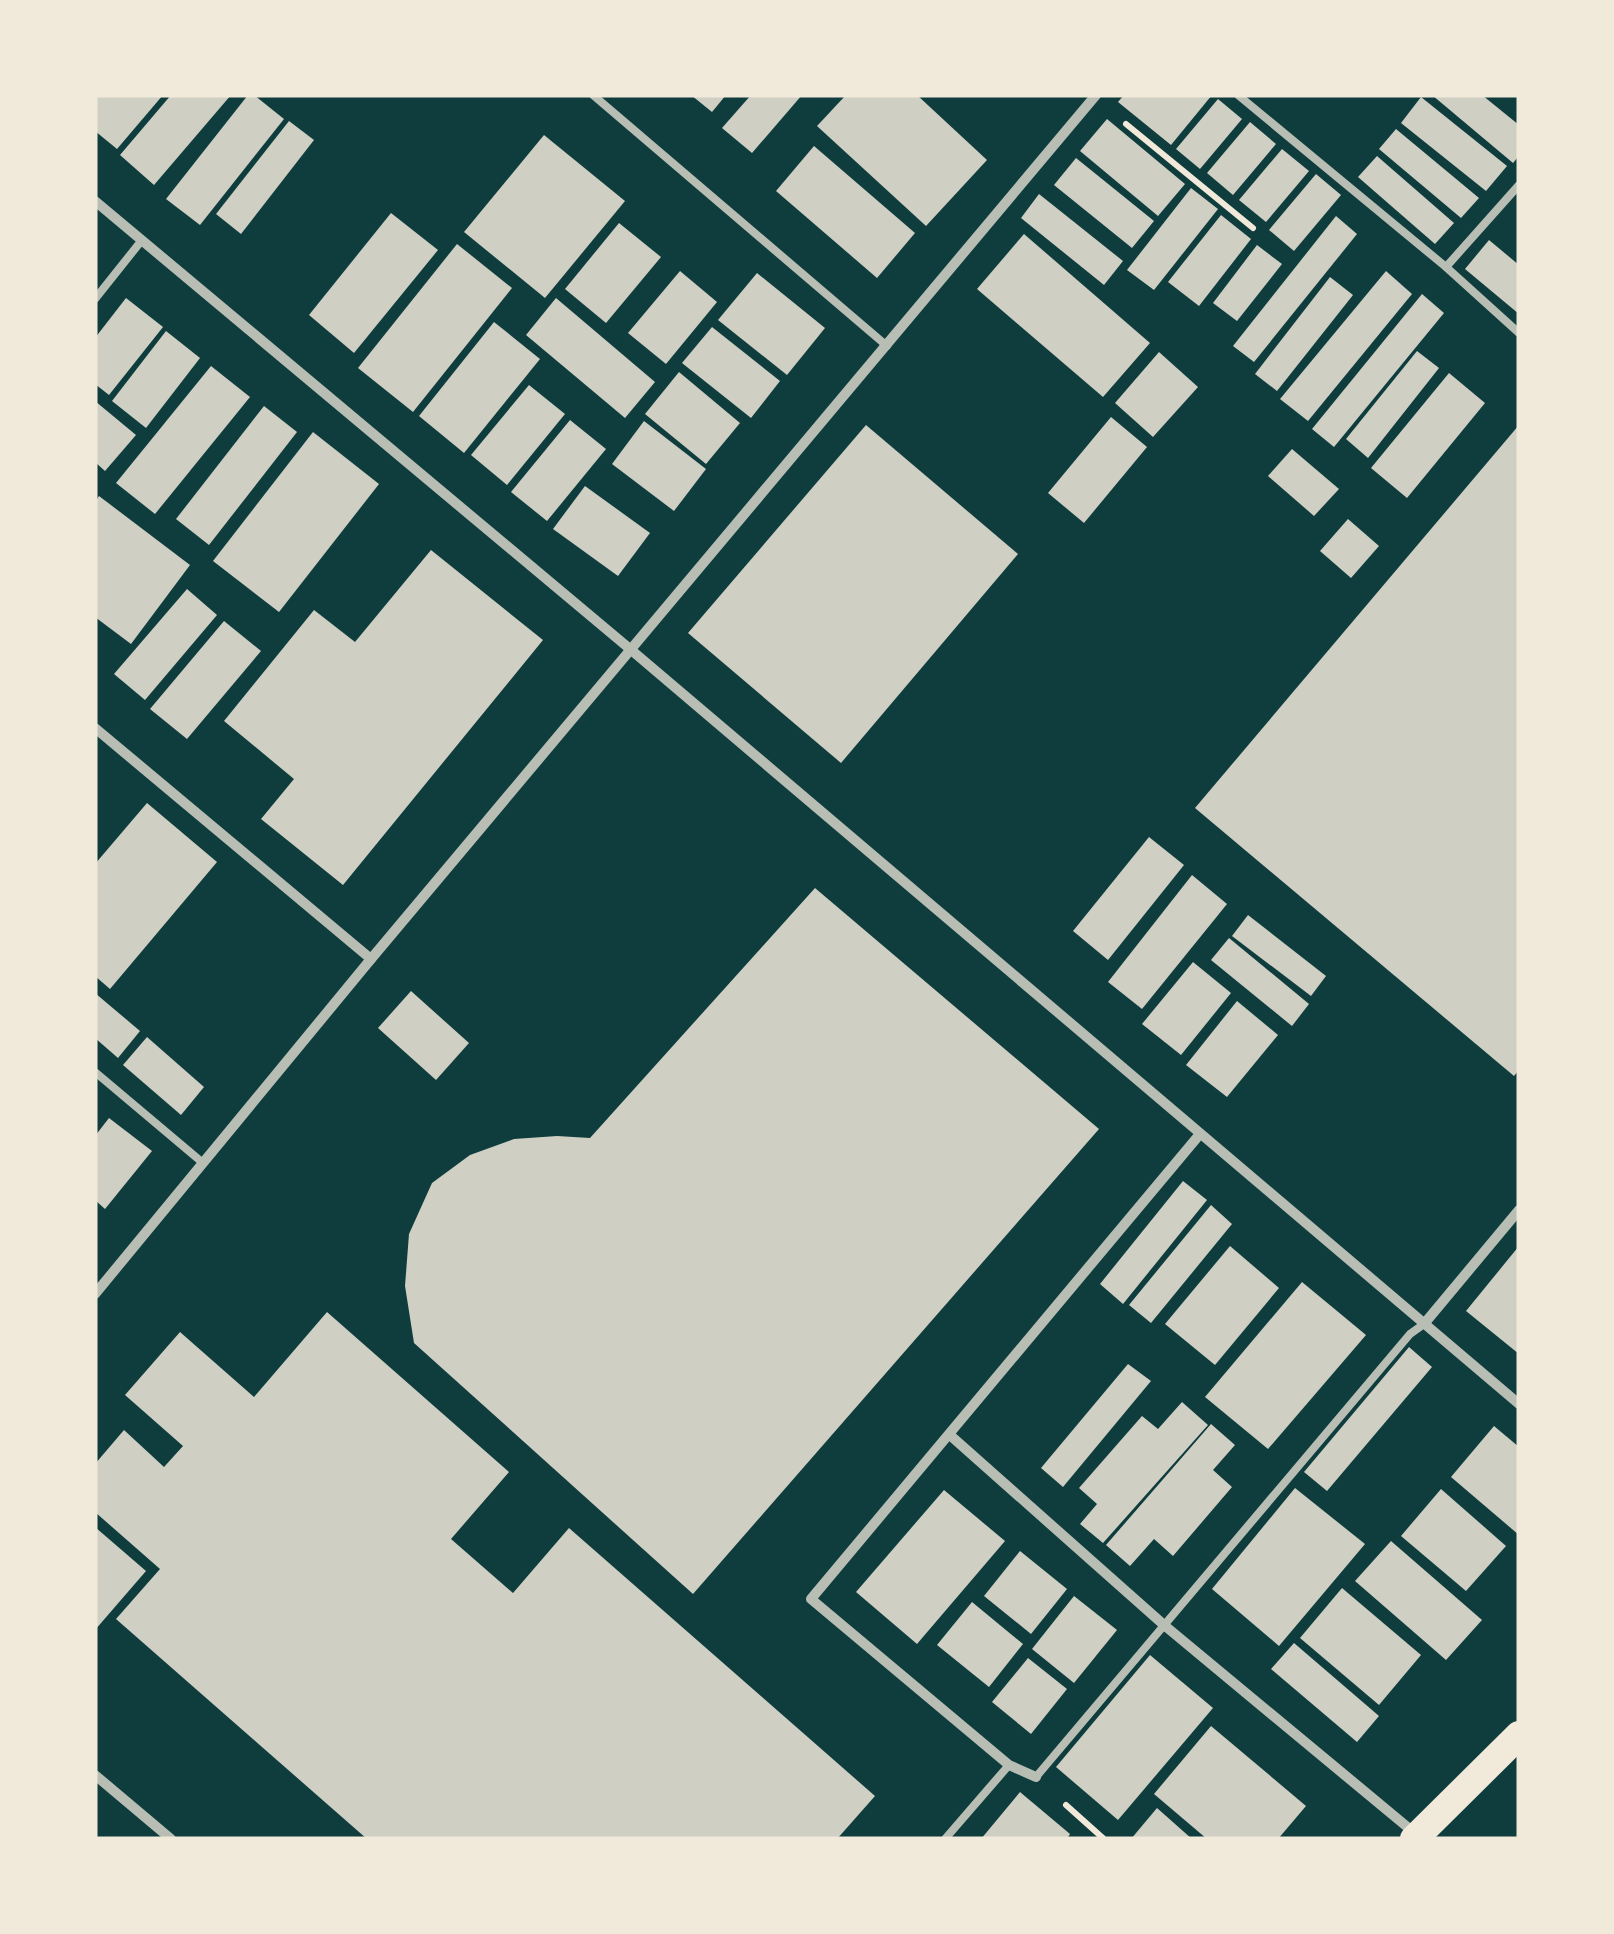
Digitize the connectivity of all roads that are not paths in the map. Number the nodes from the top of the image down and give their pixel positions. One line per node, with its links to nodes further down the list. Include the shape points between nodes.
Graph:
1 (593, 95): 10 (lane)
2 (1238, 95): 7 (lane)
3 (1095, 96): 10 (street)
4 (1519, 185): 7 (lane)
5 (95, 201): 6 (street)
6 (142, 240): 8 (lane); 11 (street)
7 (1446, 267): 9 (lane)
8 (95, 298)
9 (1519, 333)
10 (887, 346): 11 (street)
11 (630, 650): 13 (street); 15 (street)
12 (95, 728): 13 (street)
13 (371, 959): 16 (street)
14 (95, 1072): 16 (lane)
15 (1200, 1134): 19 (street); 21 (street)
16 (203, 1163): 18 (street)
17 (1519, 1210): 19 (street)
18 (95, 1294)
19 (1424, 1324): 20 (street); 22 (lane)
20 (1519, 1404)
21 (951, 1436): 22 (street); 24 (street, via 811,1599)
22 (1164, 1624): 26 (lane); 27 (street)
23 (1519, 1736): 27 (highway)
24 (1009, 1765): 26 (street); 29 (lane)
25 (95, 1775): 28 (street)
26 (1036, 1777)
27 (1416, 1837)
28 (171, 1839)
29 (945, 1839)

